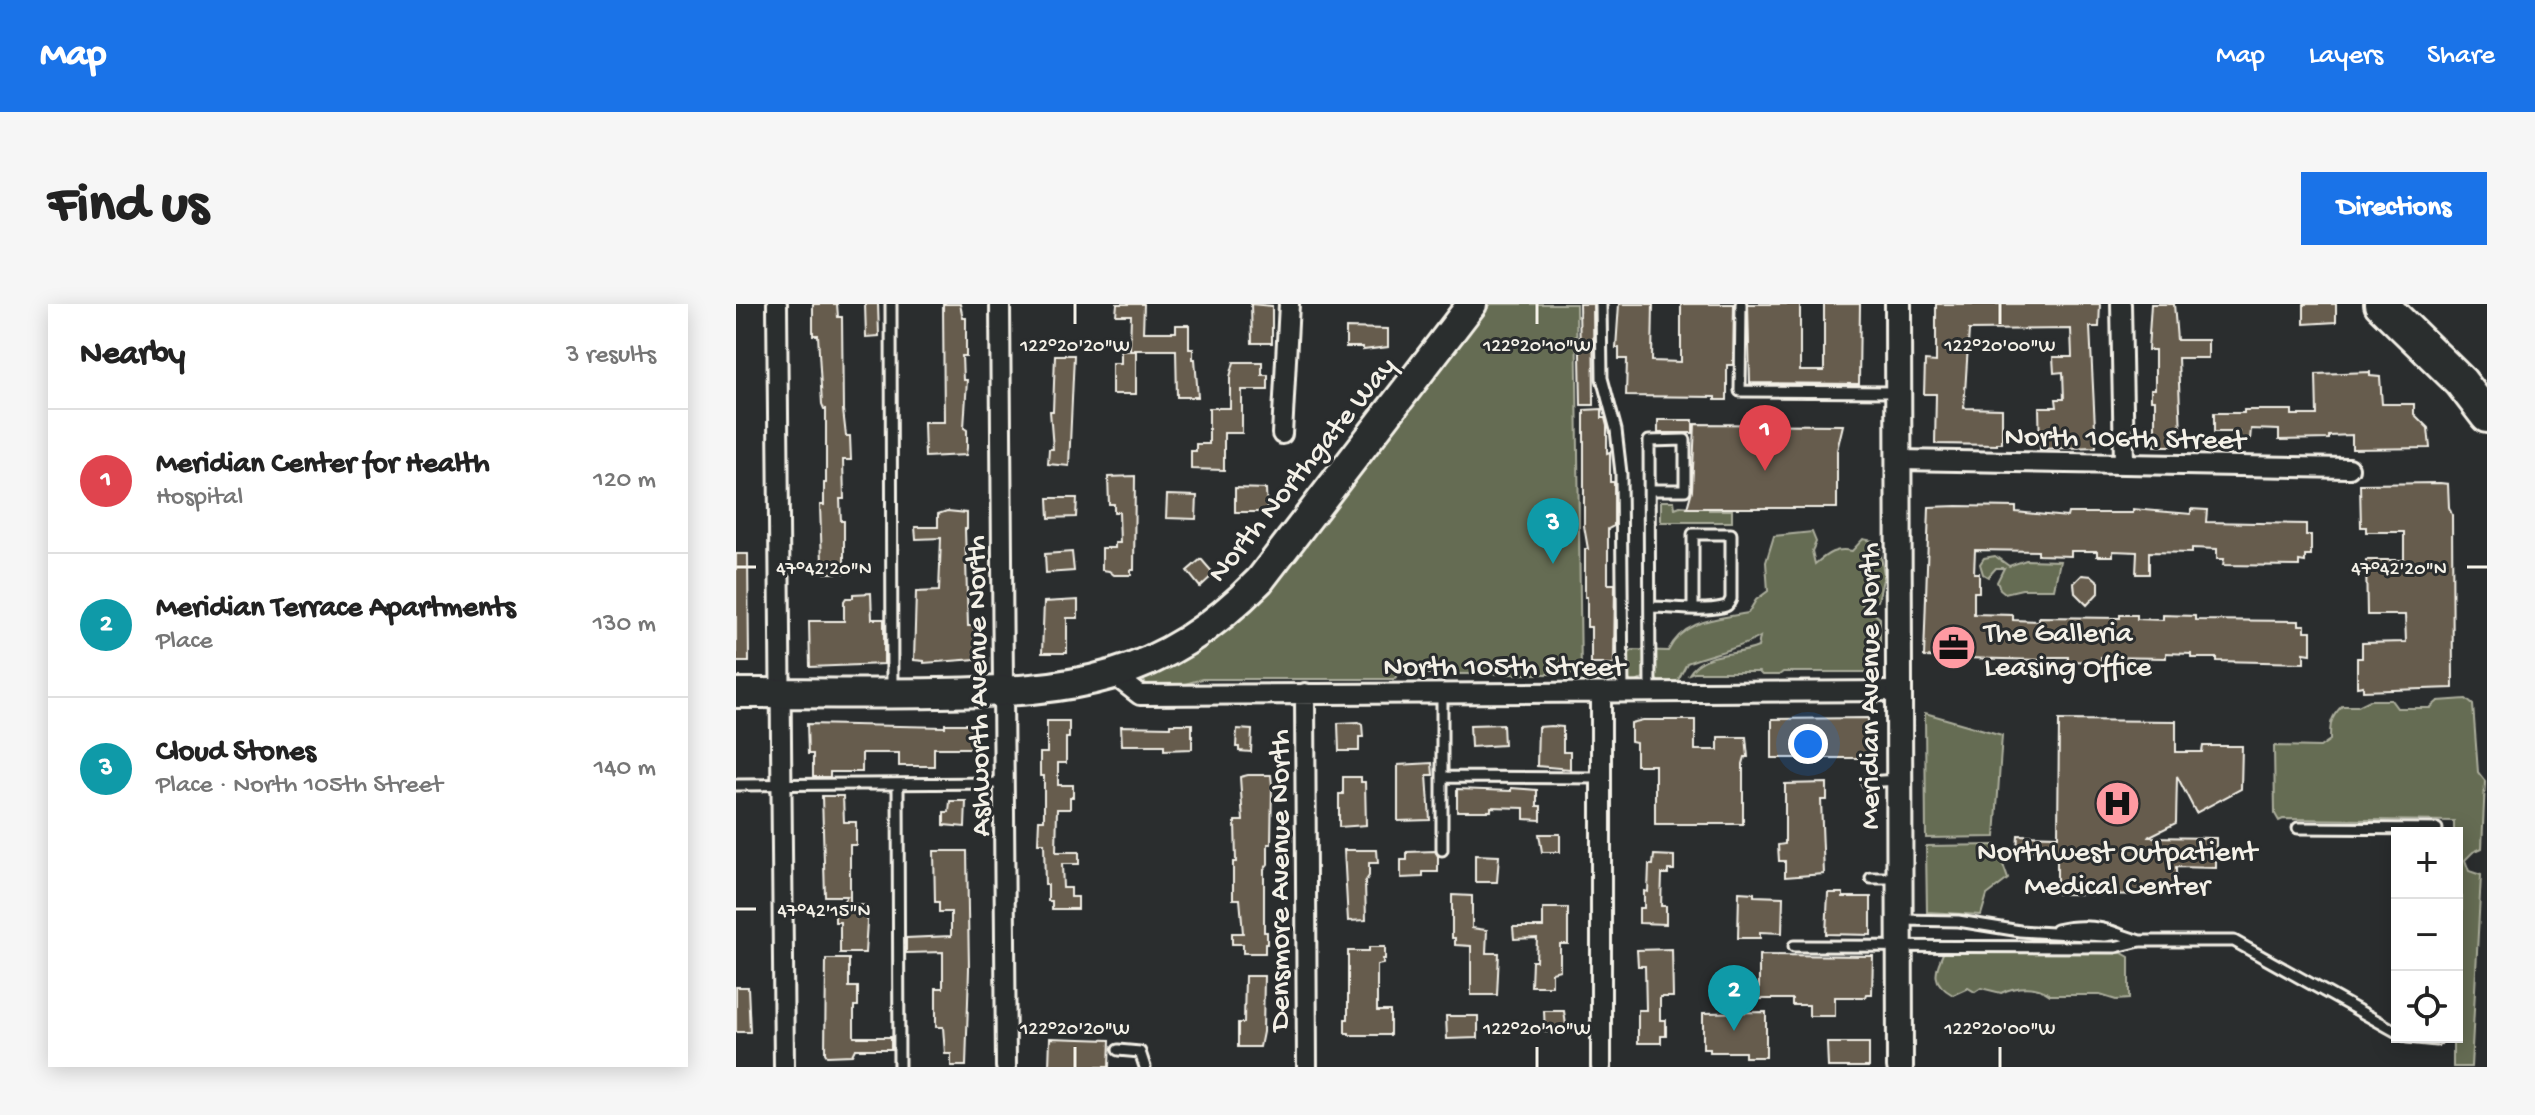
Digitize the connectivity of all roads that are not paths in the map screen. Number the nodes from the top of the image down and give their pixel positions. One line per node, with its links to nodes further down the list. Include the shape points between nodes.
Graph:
1 (777, 304): 24 (street)
2 (891, 304): 30 (lane)
3 (1000, 304): 22 (street, Ashworth Avenue North)
4 (1289, 304): 13 (street)
5 (1472, 304): 20 (main road, North Northgate Way, via 1260,580 1193,637)
6 (1601, 304): 28 (lane, via 1602,378 1621,473)
7 (1741, 304): 11 (lane, via 1740,391)
8 (1898, 304): 11 (street, Meridian Avenue North)
9 (2121, 304): 15 (street)
10 (2381, 304): 12 (highway, via 2461,382)
11 (1899, 392): 14 (street, Meridian Avenue North)
12 (2487, 416)
13 (1282, 434)
14 (1899, 460): 15 (street, North 106th Street); 21 (street, Meridian Avenue North)
15 (2124, 463): 16 (street, North 106th Street)
16 (2349, 468)
17 (1650, 490): 17 (lane, via 1649,441 1685,440 1685,490); 18 (lane)
18 (1650, 607): 19 (lane); 29 (lane)
19 (1693, 607): 19 (lane, via 1723,607 1730,602 1731,534 1693,534)
20 (1114, 675): 22 (main road, North Northgate Way, via 1064,687); 25 (street, North 105th Street, via 1140,695)
21 (1900, 691): 29 (street, North 105th Street); 33 (street, Meridian Avenue North)
22 (1004, 692): 30 (main road, North Northgate Way); 35 (street, Ashworth Avenue North)
23 (736, 693): 24 (main road, North Northgate Way)
24 (781, 693): 30 (main road, North Northgate Way); 38 (street)
25 (1305, 693): 26 (street, North 105th Street); 54 (street, Densmore Avenue North)
26 (1442, 693): 27 (street, North 105th Street); 31 (lane)
27 (1601, 693): 28 (street, North 105th Street); 32 (street)
28 (1623, 693): 29 (street, North 105th Street)
29 (1650, 693)
30 (892, 694)
31 (1442, 777): 32 (lane); 41 (lane)
32 (1601, 778): 55 (street)
33 (1900, 779): 34 (lane); 43 (street, Meridian Avenue North)
34 (1867, 782)
35 (1005, 783): 36 (lane); 52 (street, Ashworth Avenue North)
36 (898, 784): 38 (lane); 51 (lane)
37 (736, 785): 38 (lane)
38 (782, 785): 50 (street)
39 (2298, 828): 40 (lane)
40 (2391, 829)
41 (1442, 850)
42 (1871, 878): 43 (lane)
43 (1900, 878): 44 (street, Meridian Avenue North)
44 (1900, 920): 45 (lane, via 2119,934); 46 (street, Meridian Avenue North)
45 (2140, 941): 46 (lane, via 2115,947); 48 (lane, via 2234,941)
46 (1900, 945): 47 (lane); 56 (street, Meridian Avenue North)
47 (1794, 946)
48 (2391, 1029)
49 (1118, 1050): 53 (lane, via 1140,1052)
50 (784, 1067)
51 (899, 1067)
52 (1006, 1067)
53 (1145, 1067)
54 (1307, 1067)
55 (1601, 1067)
56 (1900, 1067)

